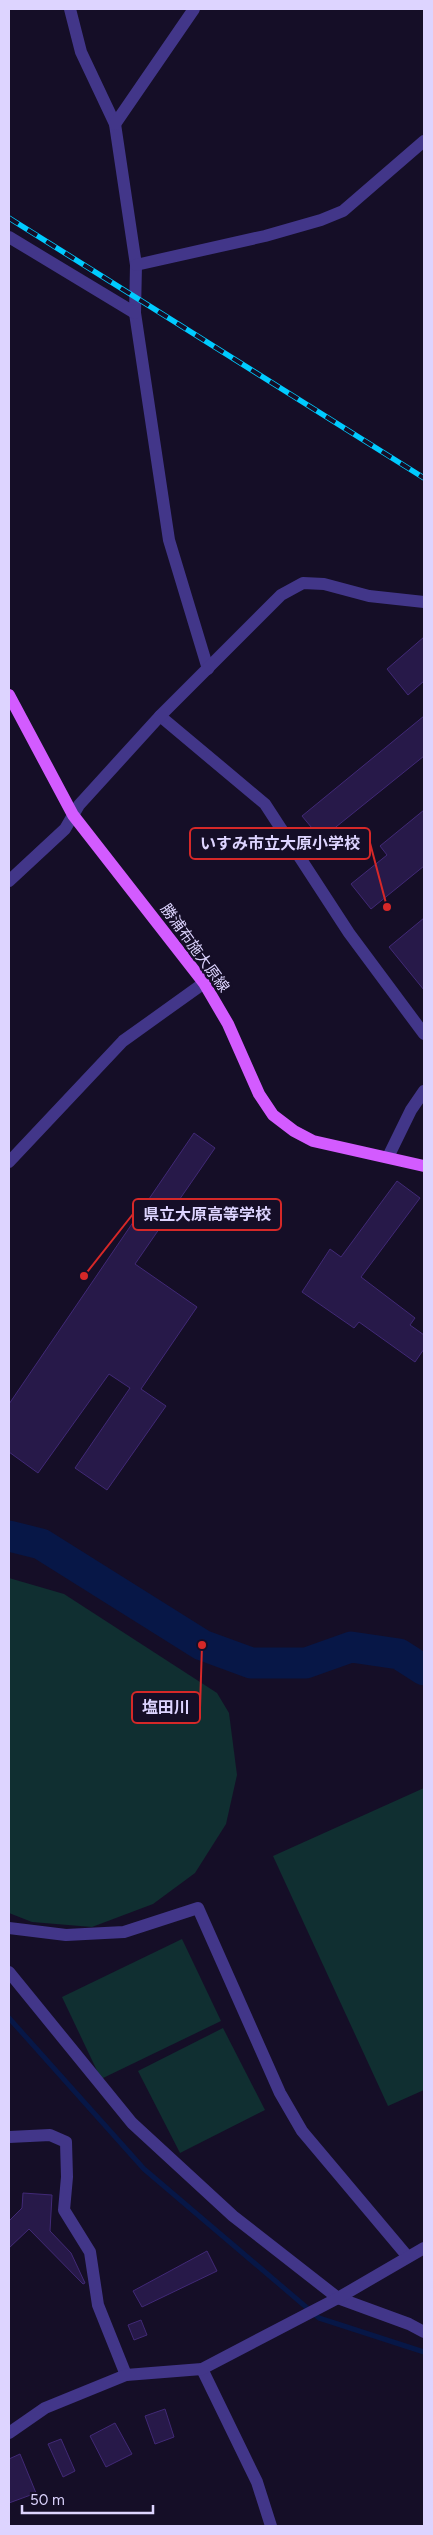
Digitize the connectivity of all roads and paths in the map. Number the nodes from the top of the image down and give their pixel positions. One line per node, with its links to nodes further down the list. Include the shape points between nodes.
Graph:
1 (70, 9): 3 (street, via 82,52)
2 (194, 9): 3 (street)
3 (116, 124): 6 (street)
4 (423, 146): 6 (street, via 343,212 265,236)
5 (9, 237): 7 (street)
6 (136, 265): 7 (street)
7 (135, 313): 9 (street, via 169,540)
8 (424, 602): 9 (street, via 369,596 324,584 302,583 281,595)
9 (208, 669): 11 (street)
10 (9, 695): 12 (main road, 勝浦布施大原線)
11 (160, 716): 12 (street); 15 (street, via 265,804 349,933)
12 (73, 815): 13 (street, via 65,829); 14 (main road, 勝浦布施大原線)
13 (9, 882)
14 (204, 983): 17 (main road, 勝浦布施大原線, via 228,1024 259,1094 273,1115 313,1141); 18 (street, via 123,1041)
15 (424, 1034)
16 (424, 1091): 17 (street)
17 (388, 1157): 19 (main road, 勝浦布施大原線)
18 (9, 1162)
19 (424, 1166)
20 (9, 1928): 24 (street, via 66,1935 124,1932 198,1908 280,2093 302,2131)
21 (9, 1972): 25 (street, via 132,2123 233,2216)
22 (9, 2137): 28 (street, via 50,2135 66,2142 64,2210 90,2252 98,2305)
23 (424, 2248): 24 (street)
24 (408, 2256): 25 (street)
25 (338, 2298): 26 (street); 27 (street)
26 (424, 2332)
27 (202, 2369): 28 (street); 30 (street, via 257,2482)
28 (126, 2375): 29 (street, via 45,2408)
29 (9, 2433)
30 (271, 2526)

